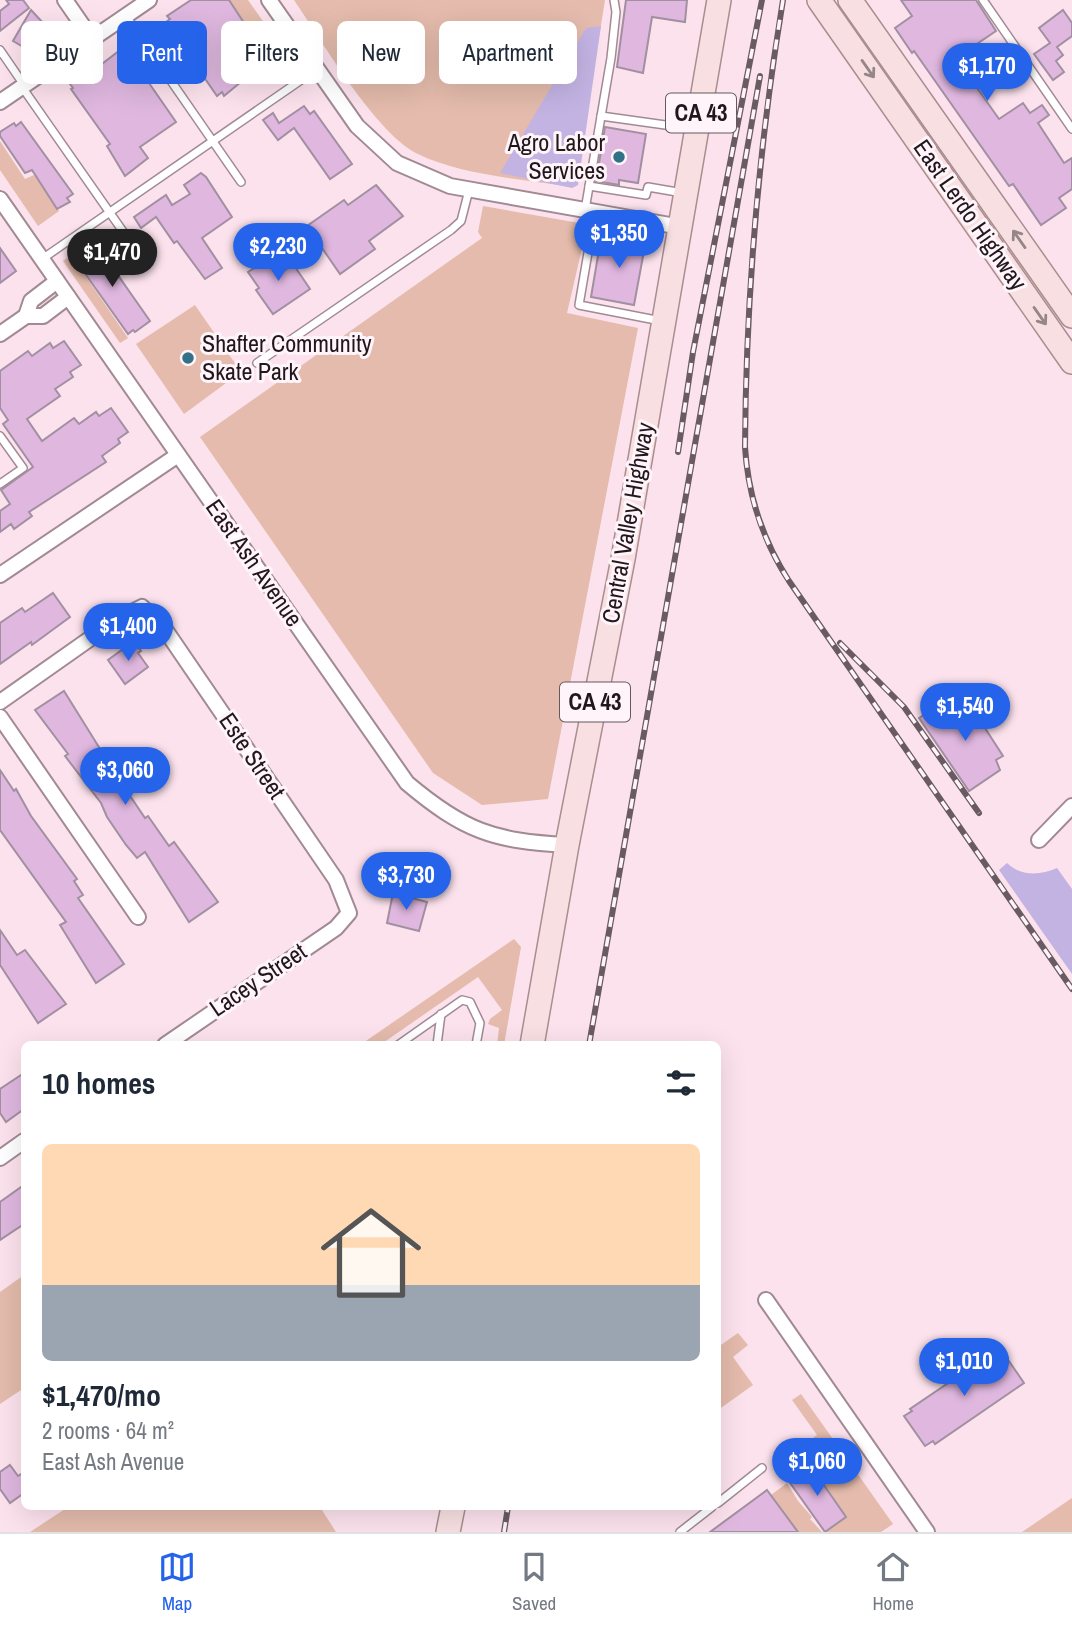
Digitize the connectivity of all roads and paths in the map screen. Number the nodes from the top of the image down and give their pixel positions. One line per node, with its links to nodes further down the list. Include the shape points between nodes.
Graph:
1 (65, 0): 9 (street)
2 (149, 0): 8 (street)
3 (269, 0): 10 (street)
4 (614, 0): 18 (lane)
5 (719, 0): 20 (main road, Central Valley Highway / CA 43)
6 (983, 0): 19 (lane)
7 (836, 3): 35 (main road, East Lerdo Highway, one-way to 7); 38 (main road, East Lerdo Highway, one-way to 38)
8 (126, 16): 11 (street); 21 (lane)
9 (80, 21)
10 (284, 21)
11 (103, 32)
12 (0, 50): 16 (lane)
13 (323, 78): 24 (street, via 357,126 397,163 450,186)
14 (26, 84): 16 (street)
15 (296, 84): 21 (lane)
16 (23, 86): 17 (street); 28 (lane)
17 (0, 102)
18 (601, 116): 20 (lane); 23 (lane)
19 (1072, 129)
20 (698, 130): 25 (main road, Central Valley Highway / CA 43)
21 (213, 142): 22 (lane); 28 (lane)
22 (241, 182)
23 (589, 186): 25 (lane, via 646,195 648,187); 27 (lane)
24 (469, 189): 27 (street); 39 (lane, via 461,221 451,230)
25 (687, 193): 29 (main road, Central Valley Highway / CA 43)
26 (0, 199): 30 (street, East Ash Avenue)
27 (590, 211): 29 (street); 36 (lane, via 579,305)
28 (109, 213): 30 (lane); 31 (lane)
29 (681, 227): 36 (main road, Central Valley Highway / CA 43)
30 (42, 259): 32 (street, East Ash Avenue)
31 (145, 263)
32 (57, 281): 33 (street, East Ash Avenue); 34 (street, via 31,301)
33 (68, 297): 34 (street, via 43,316); 41 (street, East Ash Avenue)
34 (26, 316): 37 (street)
35 (1072, 316)
36 (664, 322): 48 (main road, Central Valley Highway / CA 43)
37 (0, 334)
38 (1072, 362)
39 (257, 363)
40 (0, 436): 42 (lane, via 23,468)
41 (178, 455): 43 (street); 48 (street, East Ash Avenue, via 407,783 441,812 482,833 527,843)
42 (0, 484)
43 (0, 575)
44 (0, 702): 49 (street, Este Street, via 142,607 164,628 328,868)
45 (0, 717): 50 (street)
46 (1072, 806): 47 (street)
47 (1039, 840)
48 (567, 845): 56 (main road, Central Valley Highway / CA 43)
49 (349, 913): 52 (street, Lacey Street, via 336,928)
50 (138, 917)
51 (441, 1014): 53 (lane); 54 (lane); 55 (lane, via 461,1000 470,1002 480,1023)
52 (170, 1041)
53 (404, 1041)
54 (438, 1041)
55 (478, 1041)
56 (533, 1041)
57 (21, 1143): 58 (street)
58 (0, 1157)
59 (766, 1300): 66 (street)
60 (762, 1468): 61 (lane)
61 (721, 1501)
62 (452, 1510): 64 (main road)
63 (708, 1510): 65 (lane)
64 (448, 1532)
65 (680, 1532)
66 (927, 1532)

